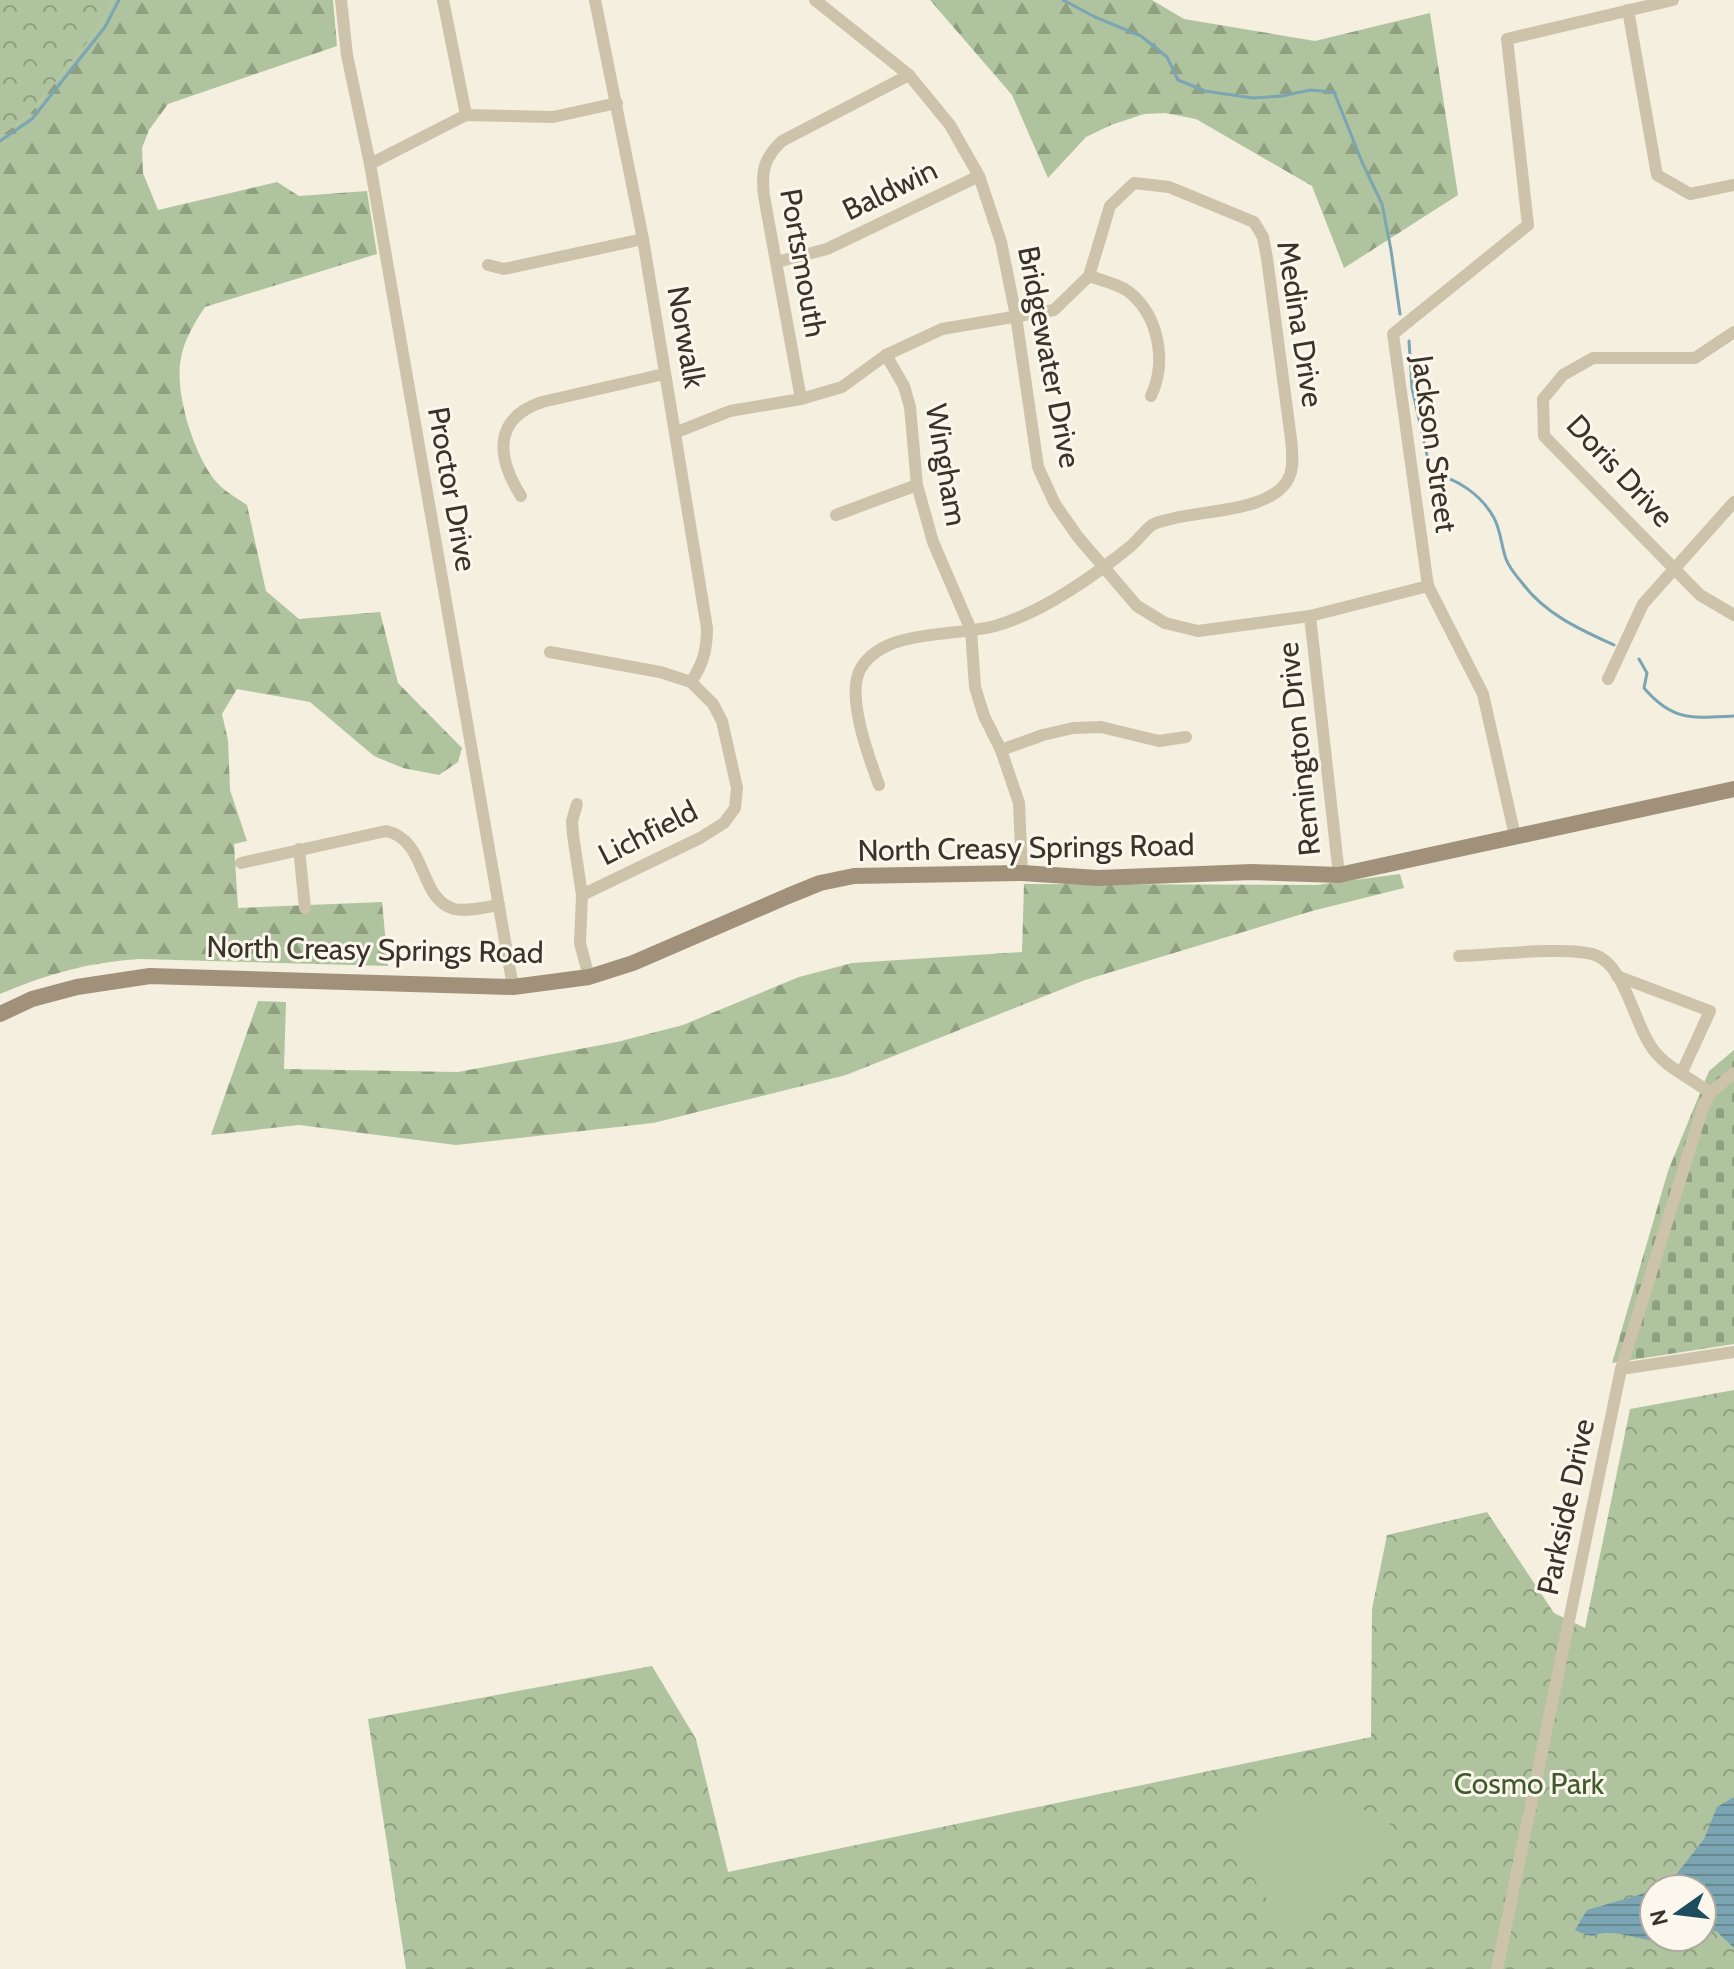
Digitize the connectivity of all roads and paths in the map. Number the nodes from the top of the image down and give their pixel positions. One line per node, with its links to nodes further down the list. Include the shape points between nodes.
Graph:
1 (341, 0): 10 (street, Proctor Drive)
2 (443, 0): 9 (street)
3 (595, 0): 8 (street, Norwalk)
4 (815, 0): 7 (street, Bridgewater Drive)
5 (1673, 0): 6 (street, Jackson Street)
6 (1628, 10): 12 (street, via 1657,175 1690,194); 30 (street, Jackson Street, via 1507,39 1528,225 1393,334)
7 (909, 75): 11 (street, Bridgewater Drive, via 950,125); 14 (street, Portsmouth, via 770,152 761,176)
8 (617, 103): 9 (street, via 553,117); 13 (street, Norwalk)
9 (466, 115): 10 (street)
10 (370, 164): 48 (street, Proctor Drive)
11 (979, 176): 14 (street, Baldwin, via 827,249); 17 (street, Bridgewater Drive, via 1001,242)
12 (1734, 185)
13 (643, 239): 15 (street, via 504,269); 20 (street, Norwalk)
14 (777, 262): 22 (street, Portsmouth)
15 (488, 265)
16 (1089, 276): 17 (street, via 1054,310); 21 (street, via 1128,291 1151,315 1159,379); 29 (street, Medina Drive, via 1110,206 1134,183 1169,187 1254,222 1263,237 1293,460 1278,492 1250,505 1153,524)
17 (1016, 316): 19 (street, via 942,329); 29 (street, Bridgewater Drive, via 1038,467 1055,504)
18 (1734, 332): 28 (street, Doris Drive, via 1695,358 1593,358 1563,375 1543,399 1544,436)
19 (886, 355): 22 (street, via 842,387); 24 (street, Wingham, via 910,407)
20 (664, 374): 23 (street, Norwalk); 25 (street, via 542,402 512,418 503,445 509,477)
21 (1151, 396)
22 (801, 399): 23 (street, via 730,411)
23 (677, 432): 36 (street, Norwalk, via 707,628 703,663)
24 (917, 485): 27 (street); 33 (street, Wingham, via 933,542)
25 (521, 496)
26 (1734, 502): 28 (street)
27 (836, 515)
28 (1675, 566): 31 (street, Doris Drive, via 1700,595); 35 (street, via 1643,604)
29 (1103, 568): 32 (street, Bridgewater Drive, via 1137,606 1165,623 1198,631); 33 (street, via 1027,613)
30 (1428, 586): 32 (street, Bridgewater Drive); 42 (street, Jackson Street, via 1483,694)
31 (1734, 615)
32 (1310, 616): 46 (street, Remington Drive)
33 (971, 630): 38 (street, Wingham, via 975,687); 39 (street, via 883,646 859,670 855,686 864,746)
34 (550, 652): 36 (street)
35 (1608, 679)
36 (691, 682): 47 (street, Lichfield, via 722,721 737,788 735,808 724,823 700,838)
37 (1186, 737): 38 (street, via 1159,741 1101,727 1073,728)
38 (1001, 750): 45 (street, Wingham, via 1019,803)
39 (879, 785)
40 (1734, 789): 42 (street, North Creasy Springs Road)
41 (577, 804): 47 (street, via 572,821)
42 (1515, 836): 46 (street, North Creasy Springs Road)
43 (299, 849): 44 (street); 48 (street, via 374,831 395,833 405,839 444,905 462,910); 49 (street)
44 (241, 863)
45 (1022, 873): 46 (street, North Creasy Springs Road, via 1098,878 1252,872); 52 (street, North Creasy Springs Road, via 886,874 820,883)
46 (1339, 875)
47 (582, 895): 52 (street, via 580,943)
48 (499, 905): 53 (street, Proctor Drive)
49 (305, 908)
50 (1459, 956): 51 (street, via 1594,954 1610,962)
51 (1617, 976): 55 (street, via 1656,1054); 55 (street, via 1710,1011)
52 (589, 977): 53 (street, North Creasy Springs Road)
53 (513, 987): 54 (street, North Creasy Springs Road, via 150,976 77,987)
54 (0, 1014)
55 (1682, 1072): 57 (street)
56 (1734, 1073): 57 (street, Parkside Drive)
57 (1710, 1093): 59 (street, Parkside Drive)
58 (1734, 1352): 59 (street)
59 (1621, 1369): 60 (street, Parkside Drive)
60 (1497, 1969)

